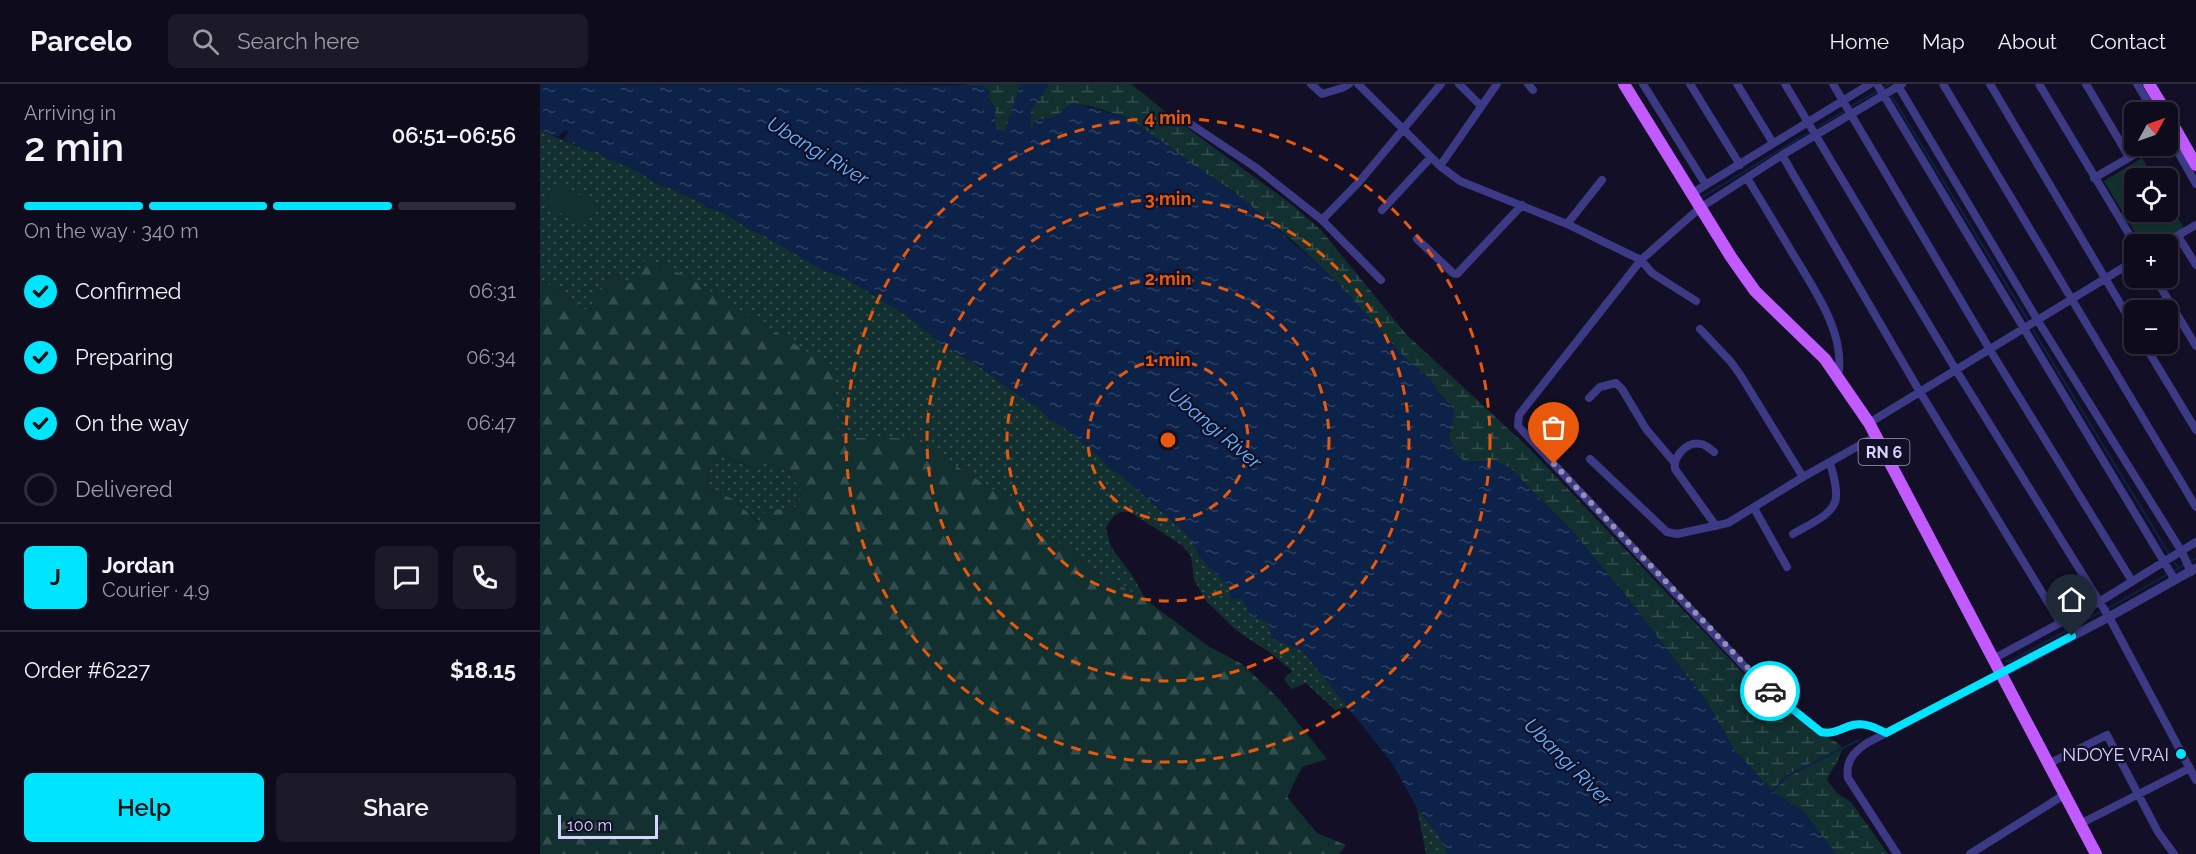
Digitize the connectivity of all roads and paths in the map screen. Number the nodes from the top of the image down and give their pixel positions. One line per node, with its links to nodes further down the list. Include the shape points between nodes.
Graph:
1 (1311, 84): 2 (street, via 1322,94)
2 (1349, 84)
3 (1358, 84): 30 (street)
4 (1441, 84): 30 (street)
5 (1459, 84): 26 (street)
6 (1497, 84): 26 (street)
7 (1624, 84): 46 (main road, RN 6)
8 (1643, 84): 45 (street)
9 (1690, 84): 38 (street)
10 (1737, 84): 33 (street)
11 (1785, 84): 28 (street)
12 (1833, 84): 23 (street)
13 (1870, 84): 23 (street)
14 (1877, 84): 22 (street)
15 (1943, 84): 62 (street)
16 (1990, 84): 59 (street)
17 (2039, 84): 42 (street)
18 (2086, 84): 37 (street)
19 (2137, 84): 24 (street)
20 (2149, 84): 25 (main road)
21 (1899, 85): 22 (street); 65 (street)
22 (1884, 95): 27 (street); 67 (street)
23 (1843, 100): 27 (street); 28 (street)
24 (2148, 102)
25 (2160, 102)
26 (1481, 106): 40 (street)
27 (1851, 115): 32 (street); 69 (street)
28 (1808, 122): 32 (street); 33 (street)
29 (1189, 123): 50 (street, via 1256,167)
30 (1404, 129): 36 (street); 50 (street)
31 (2178, 133): 39 (main road)
32 (1816, 135): 35 (street); 71 (street)
33 (1773, 143): 38 (street)
34 (2178, 152): 44 (street)
35 (1782, 155): 41 (street); 73 (street)
36 (1431, 157): 40 (street); 49 (street)
37 (2129, 157): 42 (street)
38 (1740, 165): 45 (street)
39 (2196, 165)
40 (1440, 166): 47 (street, via 1471,187)
41 (1748, 178): 48 (street); 72 (street, via 1827,313 1840,352)
42 (2094, 178): 53 (street)
43 (1602, 180): 51 (street)
44 (2196, 184)
45 (1706, 185): 46 (street)
46 (1691, 194): 48 (main road, RN 6)
47 (1522, 206): 51 (street); 55 (street, via 1457,274)
48 (1700, 208): 56 (street); 72 (main road, RN 6, via 1755,291)
49 (1382, 210)
50 (1322, 220): 60 (street)
51 (1567, 224): 56 (street)
52 (2196, 225): 54 (street)
53 (2129, 234)
54 (2178, 236): 57 (street)
55 (1417, 239)
56 (1641, 260): 63 (street, via 1652,273); 99 (street, via 1519,415 1518,426 1763,686 1821,732 1829,734 1854,725 1869,725)
57 (2196, 265)
58 (2124, 267): 59 (street)
59 (2105, 278): 62 (street); 64 (street)
60 (1381, 280)
61 (2161, 288): 68 (street)
62 (2072, 300): 65 (street); 83 (street)
63 (1696, 301)
64 (2124, 310)
65 (2038, 321): 67 (street); 88 (street)
66 (1700, 329): 82 (street, via 1736,369)
67 (2025, 329): 69 (street); 89 (street)
68 (2196, 346)
69 (1990, 350): 71 (street); 93 (street)
70 (2150, 354): 76 (street)
71 (1956, 370): 73 (street); 94 (street)
72 (1838, 376): 75 (main road, RN 6)
73 (1920, 392): 75 (street); 96 (street)
74 (1589, 398): 80 (street, via 1607,384 1616,384)
75 (1869, 423): 77 (main road, RN 6)
76 (2196, 430)
77 (1876, 436): 81 (street); 97 (main road, RN 6)
78 (1714, 452): 80 (street, via 1693,444)
79 (1590, 459): 85 (street, via 1667,532 1677,534)
80 (1674, 462): 85 (street, via 1675,469)
81 (1830, 463): 82 (street); 86 (street, via 1837,494 1835,503)
82 (1803, 477): 84 (street)
83 (2196, 507)
84 (1754, 508): 85 (street); 90 (street)
85 (1716, 526)
86 (1793, 534)
87 (2196, 542): 88 (street)
88 (2182, 552): 89 (street); 91 (street)
89 (2165, 562): 92 (street); 93 (street)
90 (1787, 567)
91 (2194, 570): 92 (street)
92 (2175, 580): 95 (street)
93 (2132, 581): 94 (street)
94 (2099, 602): 95 (street); 96 (street)
95 (2109, 617): 98 (street); 101 (street)
96 (2060, 622): 97 (street)
97 (1993, 659): 98 (main road, RN 6)
98 (2000, 674): 99 (street); 100 (main road, RN 6)
99 (1886, 733): 106 (street, via 1857,750 1846,769 1855,791)
100 (2048, 764): 103 (street, via 2107,735); 104 (main road, RN 6)
101 (2190, 768): 102 (street); 103 (street)
102 (2196, 780)
103 (2137, 794): 105 (street); 109 (street)
104 (2064, 795): 105 (main road, RN 6); 107 (street)
105 (2080, 824): 108 (main road, RN 6)
106 (1897, 854)
107 (1970, 854)
108 (2096, 854)
109 (2174, 854)

